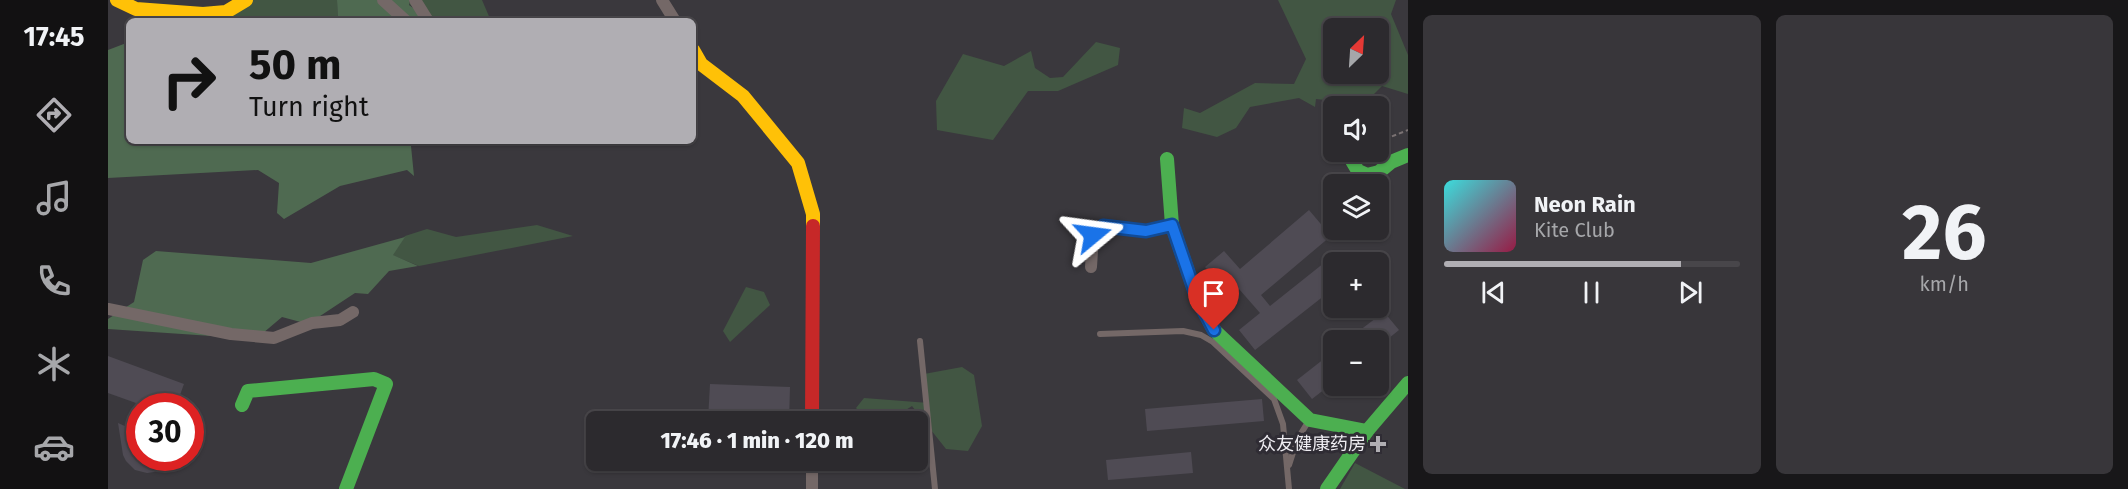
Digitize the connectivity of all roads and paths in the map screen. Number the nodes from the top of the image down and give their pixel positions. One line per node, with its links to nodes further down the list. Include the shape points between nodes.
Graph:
1 (117, 0): 2 (street, via 140,9 210,14 237,8)
2 (246, 0)
3 (383, 0): 6 (street)
4 (415, 0): 7 (street)
5 (662, 0): 8 (street)
6 (403, 18)
7 (426, 18)
8 (673, 18)
9 (696, 55): 23 (street, via 702,64 743,96 798,163 813,214)
10 (1408, 130): 11 (path)
11 (1389, 138)
12 (1408, 155): 14 (street, via 1367,175 1358,171)
13 (1167, 159): 15 (street)
14 (1353, 162)
15 (1172, 225): 16 (street, via 1146,231 1103,226 1093,235); 24 (street, via 1197,298 1214,330)
16 (1091, 267)
17 (108, 309): 18 (street, via 231,334 274,338 312,323 340,320)
18 (353, 312)
19 (1100, 334): 27 (lane, via 1183,330 1213,342 1274,399 1283,424)
20 (920, 341): 30 (lane)
21 (1408, 383): 25 (street)
22 (242, 405): 28 (street, via 248,391 374,379 386,384)
23 (813, 411)
24 (1310, 420): 25 (street); 27 (lane, via 1297,440)
25 (1367, 431): 32 (street)
26 (812, 471): 29 (street)
27 (1288, 473): 31 (lane)
28 (346, 489)
29 (812, 489)
30 (935, 489)
31 (1289, 489)
32 (1327, 489)

